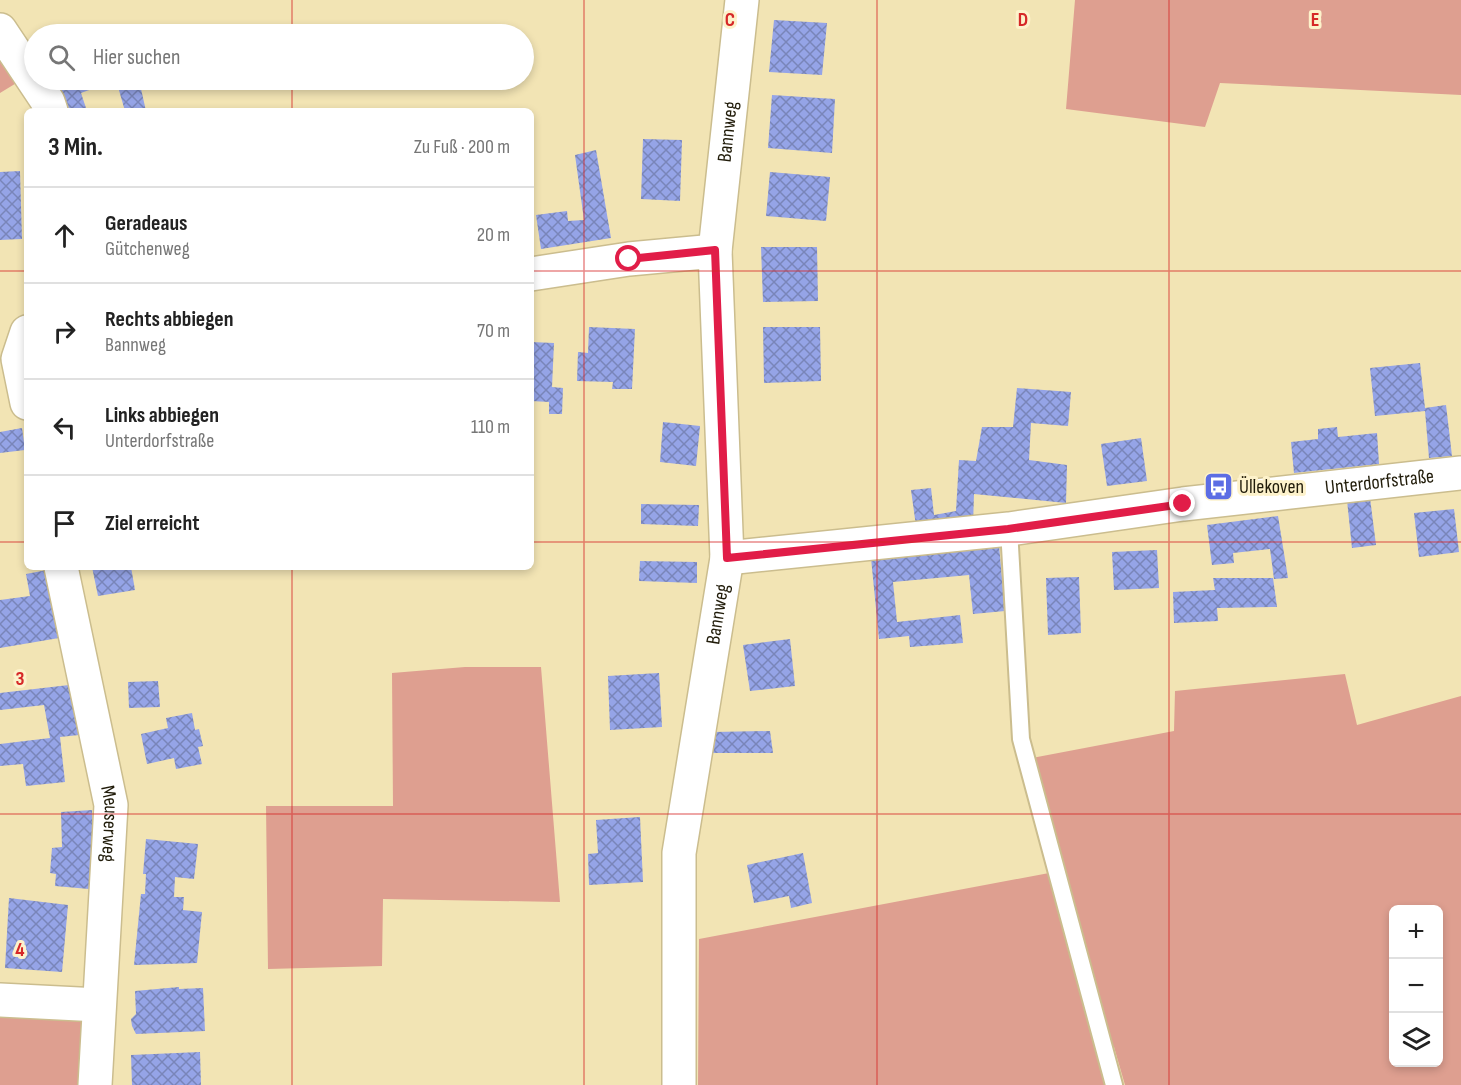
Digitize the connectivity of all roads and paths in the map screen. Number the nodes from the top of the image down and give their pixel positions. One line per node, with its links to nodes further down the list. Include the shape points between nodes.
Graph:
1 (742, 0): 6 (street, Bannweg)
2 (0, 30): 3 (street)
3 (24, 66)
4 (40, 90): 5 (street)
5 (50, 108)
6 (715, 250): 7 (street); 12 (street, Bannweg)
7 (534, 274)
8 (18, 352): 9 (street)
9 (24, 386)
10 (1461, 473): 11 (street, Unterdorfstraße, via 1183,504)
11 (1008, 529): 12 (street, Unterdorfstraße); 18 (lane, via 1021,739)
12 (727, 558): 17 (street, Bannweg, via 679,853)
13 (62, 570): 15 (street, Meuserweg, via 111,805)
14 (0, 1000): 15 (street)
15 (99, 1005): 16 (street, Meuserweg)
16 (95, 1085)
17 (679, 1085)
18 (1114, 1085)

